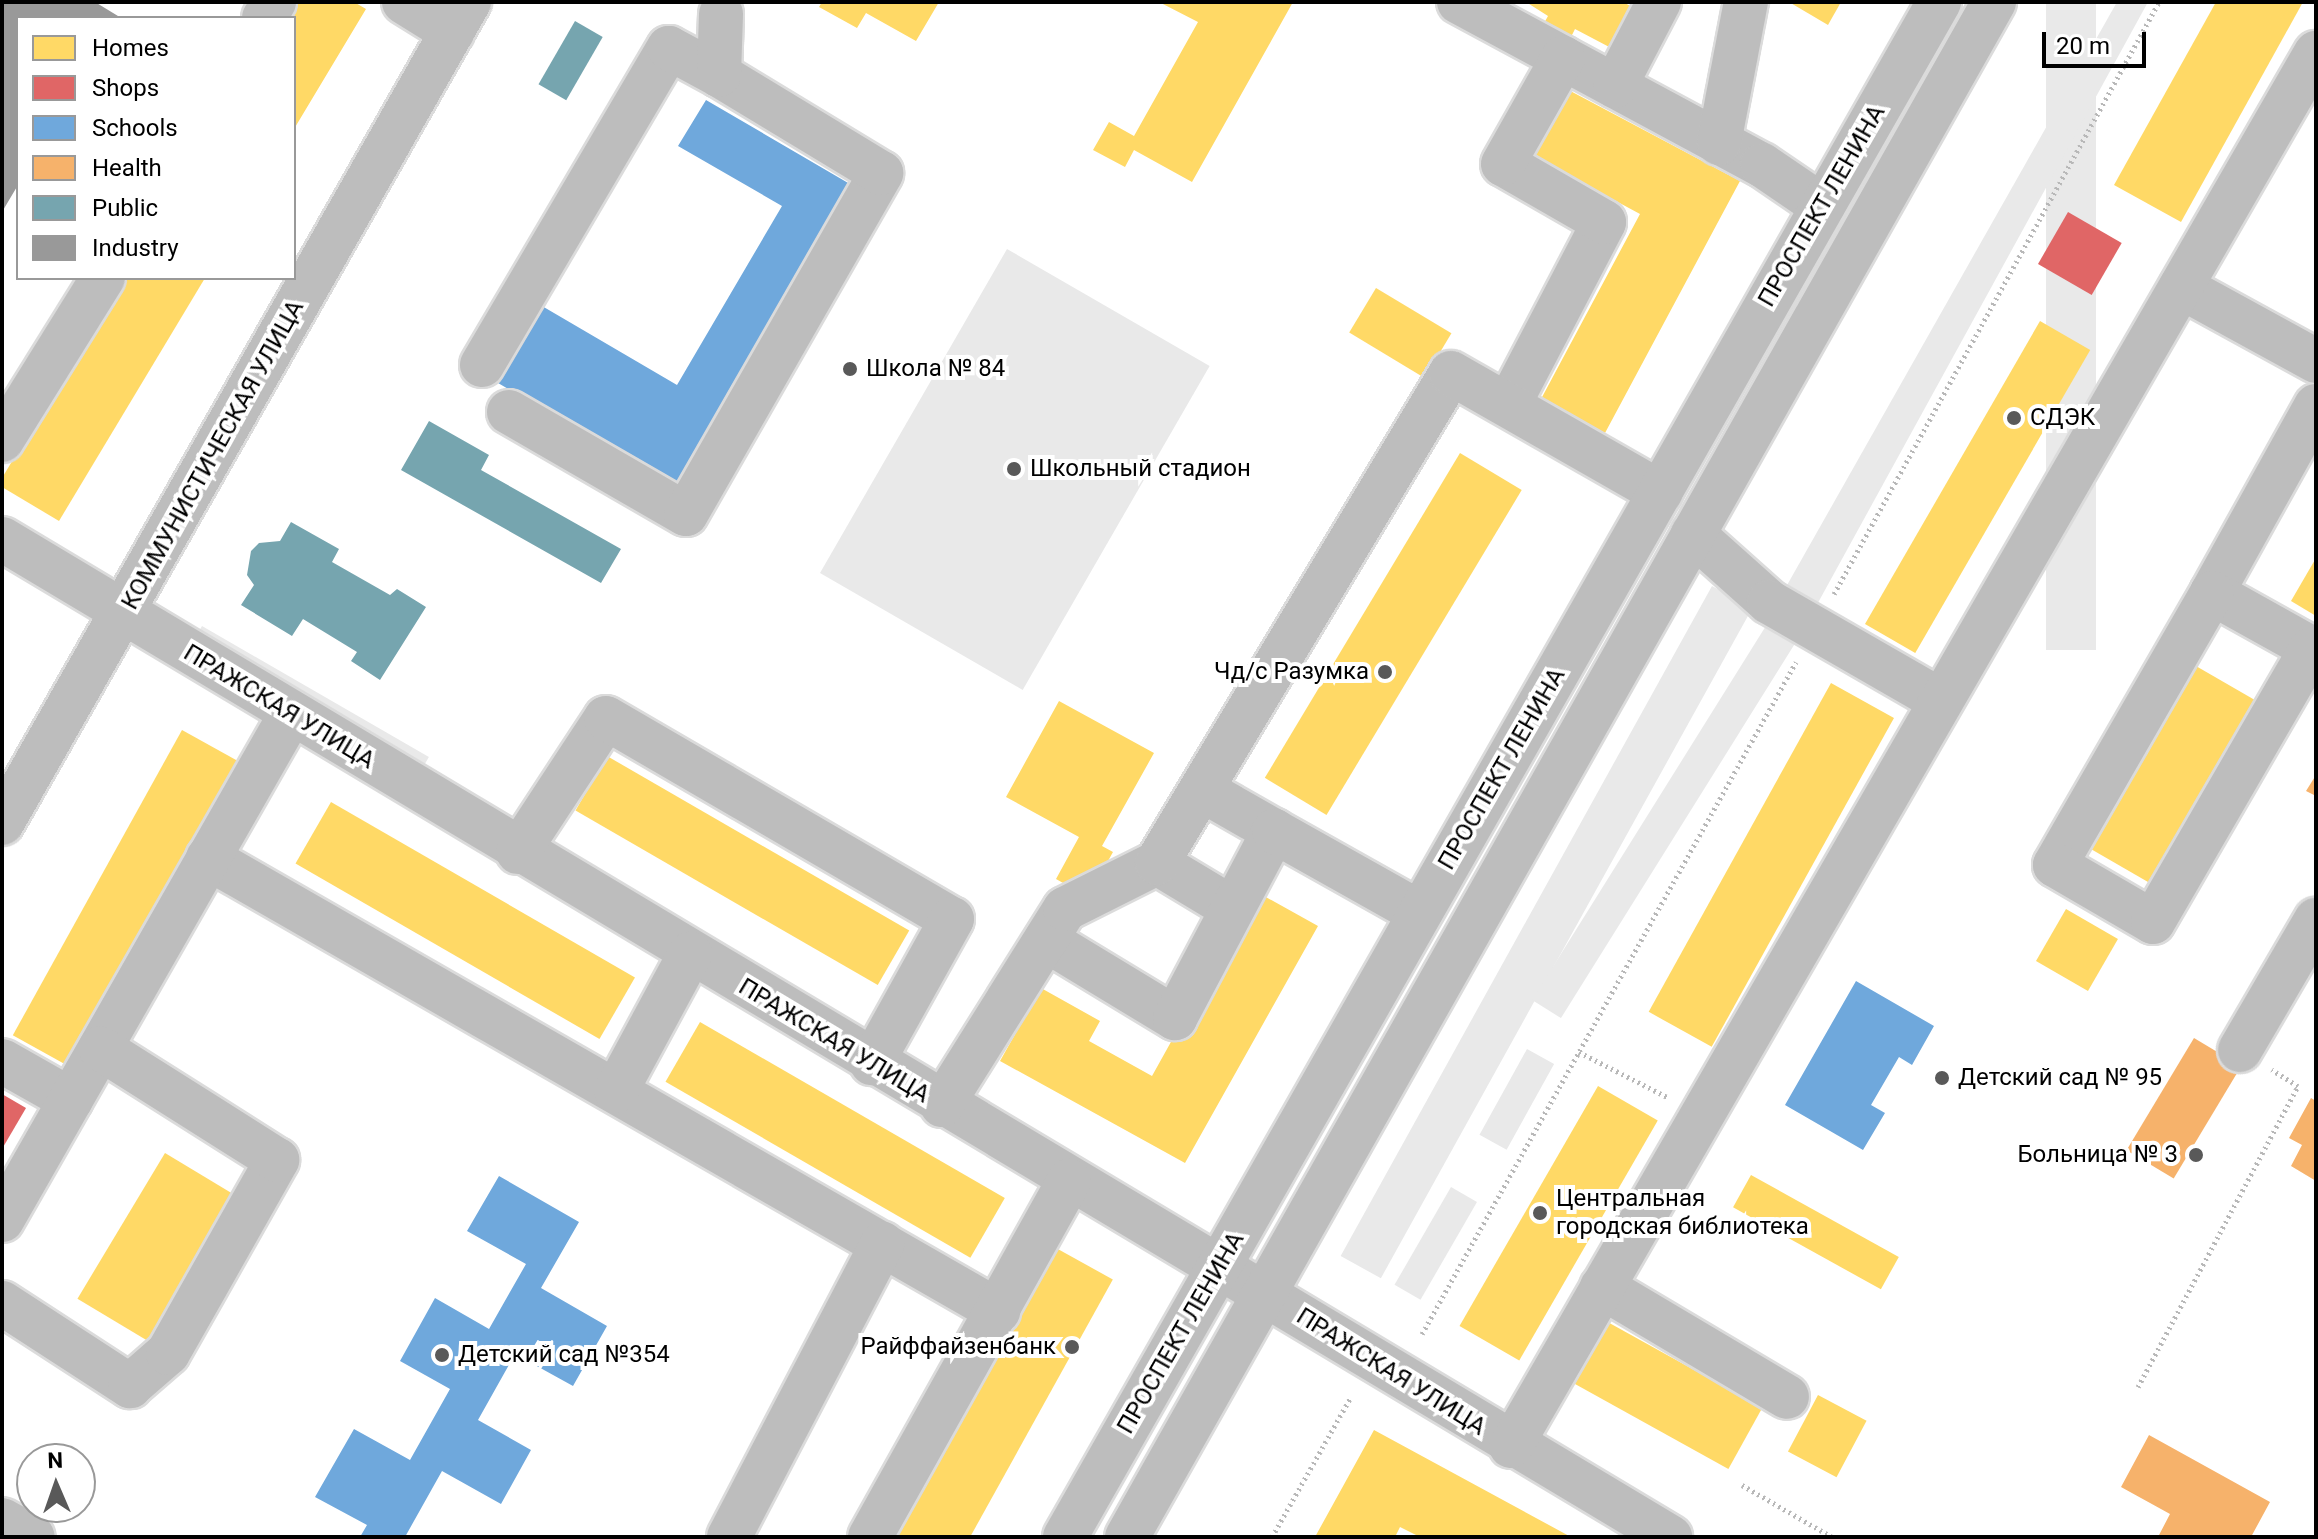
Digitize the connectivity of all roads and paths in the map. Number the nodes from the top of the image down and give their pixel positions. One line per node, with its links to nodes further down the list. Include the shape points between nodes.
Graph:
1 (404, 2): 9 (main road)
2 (1461, 2): 11 (main road)
3 (1659, 2): 13 (main road)
4 (1746, 2): 14 (main road)
5 (1939, 2): 15 (main road, ПРОСПЕКТ ЛЕНИНА)
6 (1994, 2): 25 (main road, ПРОСПЕКТ ЛЕНИНА)
7 (2159, 2): 29 (path)
8 (717, 6): 12 (main road)
9 (461, 17): 28 (main road, КОММУНИСТИЧЕСКАЯ УЛИЦА)
10 (2316, 53): 17 (main road)
11 (1563, 58): 13 (main road); 20 (main road, via 1503,164 1604,222)
12 (719, 75): 19 (main road, via 669,48); 22 (main road, via 881,173 686,514)
13 (1615, 86): 14 (main road)
14 (1719, 143): 15 (main road)
15 (1822, 206): 24 (main road, ПРОСПЕКТ ЛЕНИНА)
16 (102, 280): 23 (main road)
17 (2181, 287): 18 (main road); 31 (main road)
18 (2316, 361)
19 (482, 365)
20 (1509, 404): 24 (main road); 33 (main road, via 1451,373)
21 (2316, 406): 27 (main road)
22 (509, 412)
23 (2, 440)
24 (1660, 492): 40 (main road, ПРОСПЕКТ ЛЕНИНА)
25 (1693, 534): 29 (main road, via 1769,602); 58 (main road, ПРОСПЕКТ ЛЕНИНА)
26 (2, 539): 28 (main road, ПРАЖСКАЯ УЛИЦА)
27 (2212, 593): 30 (main road); 30 (main road, via 2055,865 2153,922)
28 (124, 613): 32 (main road, ПРАЖСКАЯ УЛИЦА); 34 (main road, КОММУНИСТИЧЕСКАЯ УЛИЦА)
29 (1815, 628): 31 (main road); 46 (path)
30 (2314, 650)
31 (1941, 701): 52 (main road)
32 (291, 714): 36 (main road, ПРАЖСКАЯ УЛИЦА); 37 (main road)
33 (1202, 790): 35 (main road); 38 (main road)
34 (2, 823)
35 (1274, 831): 39 (main road); 40 (main road)
36 (518, 852): 43 (main road, ПРАЖСКАЯ УЛИЦА); 48 (main road, via 606,718 952,919)
37 (208, 858): 44 (main road); 49 (main road)
38 (1157, 863): 39 (main road); 42 (main road, via 1065,909)
39 (1232, 908): 42 (main road, via 1175,1018)
40 (1420, 913): 56 (main road, ПРОСПЕКТ ЛЕНИНА)
41 (2316, 920): 45 (main road)
42 (1046, 940): 51 (main road)
43 (690, 954): 48 (main road, ПРАЖСКАЯ УЛИЦА); 49 (main road)
44 (100, 1048): 50 (main road); 59 (main road, via 277,1160 168,1353 130,1386)
45 (2240, 1050): 62 (path, via 2298,1086)
46 (1579, 1052): 52 (path); 61 (path)
47 (2, 1061): 50 (main road)
48 (872, 1063): 51 (main road, ПРАЖСКАЯ УЛИЦА)
49 (616, 1091): 55 (main road)
50 (71, 1100): 54 (main road)
51 (942, 1105): 53 (main road, ПРАЖСКАЯ УЛИЦА)
52 (1702, 1115): 57 (main road)
53 (1069, 1181): 56 (main road, ПРАЖСКАЯ УЛИЦА); 60 (main road)
54 (2, 1220)
55 (882, 1244): 60 (main road); 70 (main road)
56 (1217, 1269): 58 (main road, ПРАЖСКАЯ УЛИЦА); 72 (main road, ПРОСПЕКТ ЛЕНИНА)
57 (1602, 1287): 64 (main road); 65 (main road)
58 (1264, 1294): 65 (main road, ПРАЖСКАЯ УЛИЦА); 73 (main road, ПРОСПЕКТ ЛЕНИНА)
59 (2, 1303)
60 (998, 1311): 71 (main road)
61 (1422, 1334)
62 (2138, 1387)
63 (1351, 1397): 74 (path)
64 (1787, 1397)
65 (1511, 1446): 68 (main road, ПРАЖСКАЯ УЛИЦА)
66 (1742, 1485): 76 (path)
67 (2, 1520): 69 (main road)
68 (1621, 1525): 75 (main road, ПРАЖСКАЯ УЛИЦА)
69 (33, 1537)
70 (729, 1537)
71 (870, 1537)
72 (1065, 1537)
73 (1127, 1537)
74 (1272, 1537)
75 (1670, 1537)
76 (1832, 1537)

